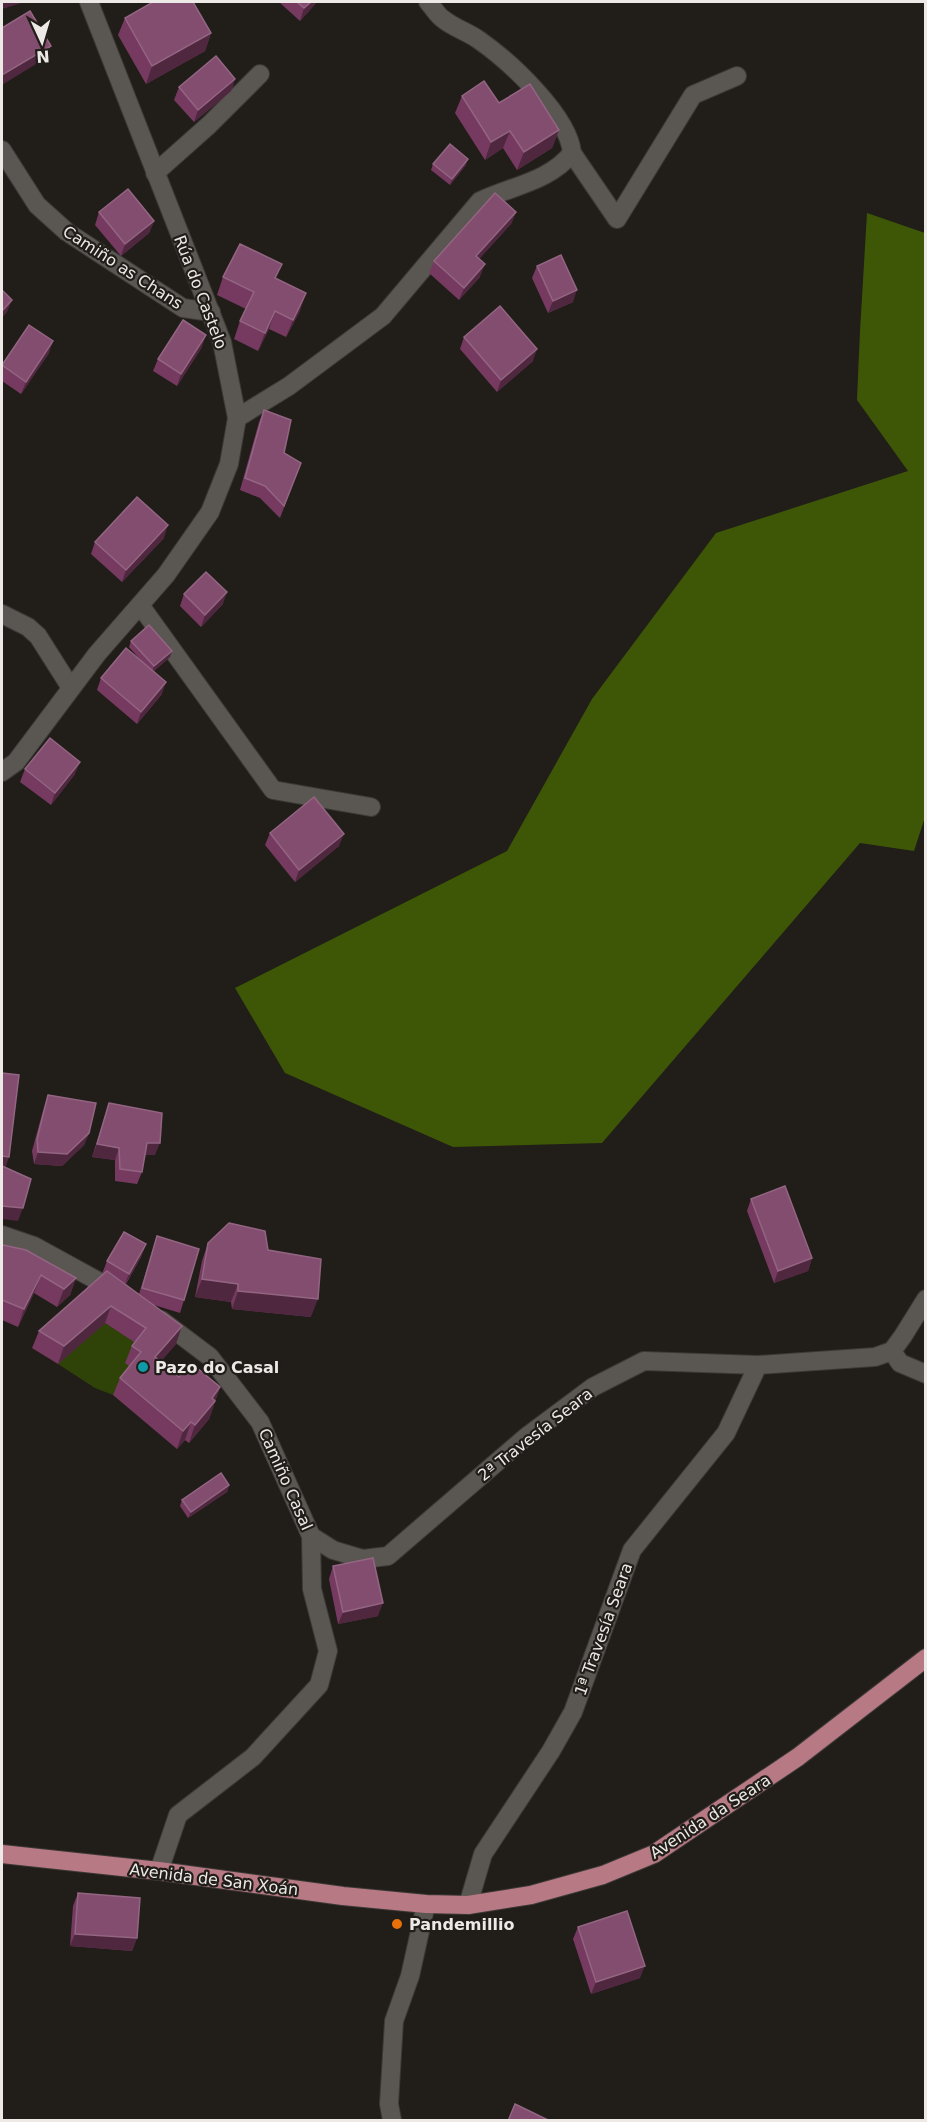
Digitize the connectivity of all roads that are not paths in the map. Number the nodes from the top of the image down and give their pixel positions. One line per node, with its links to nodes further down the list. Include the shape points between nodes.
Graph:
1 (89, 2): 7 (street, Rúa do Castelo)
2 (428, 2): 6 (street, via 442,19 479,40 539,93 571,141)
3 (260, 74): 7 (street)
4 (738, 76): 6 (street, via 693,95 617,219)
5 (2, 150): 8 (street, Camiño as Chans, via 37,205 66,232 183,308)
6 (572, 153): 9 (street, via 537,180 480,201 383,316 290,386)
7 (155, 173): 8 (street, Rúa do Castelo)
8 (211, 312): 9 (street, Rúa do Castelo, via 222,342)
9 (237, 417): 10 (street, Rúa do Castelo, via 229,464 210,512)
10 (140, 605): 12 (street, Rúa do Castelo); 14 (street, via 273,790)
11 (2, 615): 12 (street, via 38,636)
12 (71, 688): 13 (street, Rúa do Castelo, via 16,762)
13 (2, 772)
14 (371, 807)
15 (2, 1235): 16 (street, via 34,1246)
16 (130, 1299)
17 (926, 1299): 19 (street)
18 (148, 1311): 22 (street, Camiño Casal, via 210,1357 260,1422)
19 (892, 1351): 20 (street, 2ª Travesía Seara, via 875,1357); 21 (street, via 900,1363)
20 (758, 1365): 22 (street, 2ª Travesía Seara, via 644,1361 593,1387 526,1437 388,1556 363,1559 333,1550); 27 (street, 1ª Travesía Seara, via 726,1433 632,1550 573,1712 483,1854)
21 (926, 1374)
22 (312, 1536): 25 (street, via 312,1589 328,1651 319,1685 253,1757 178,1815)
23 (926, 1658): 27 (main road, Avenida da Seara, via 798,1757 654,1854 603,1875 541,1892)
24 (2, 1854): 25 (main road, Avenida de San Xoán)
25 (159, 1871): 26 (main road, Avenida de San Xoán)
26 (426, 1904): 27 (main road, Avenida da Seara); 28 (street, via 410,1976 394,2021 389,2104)
27 (468, 1905)
28 (393, 2121)

